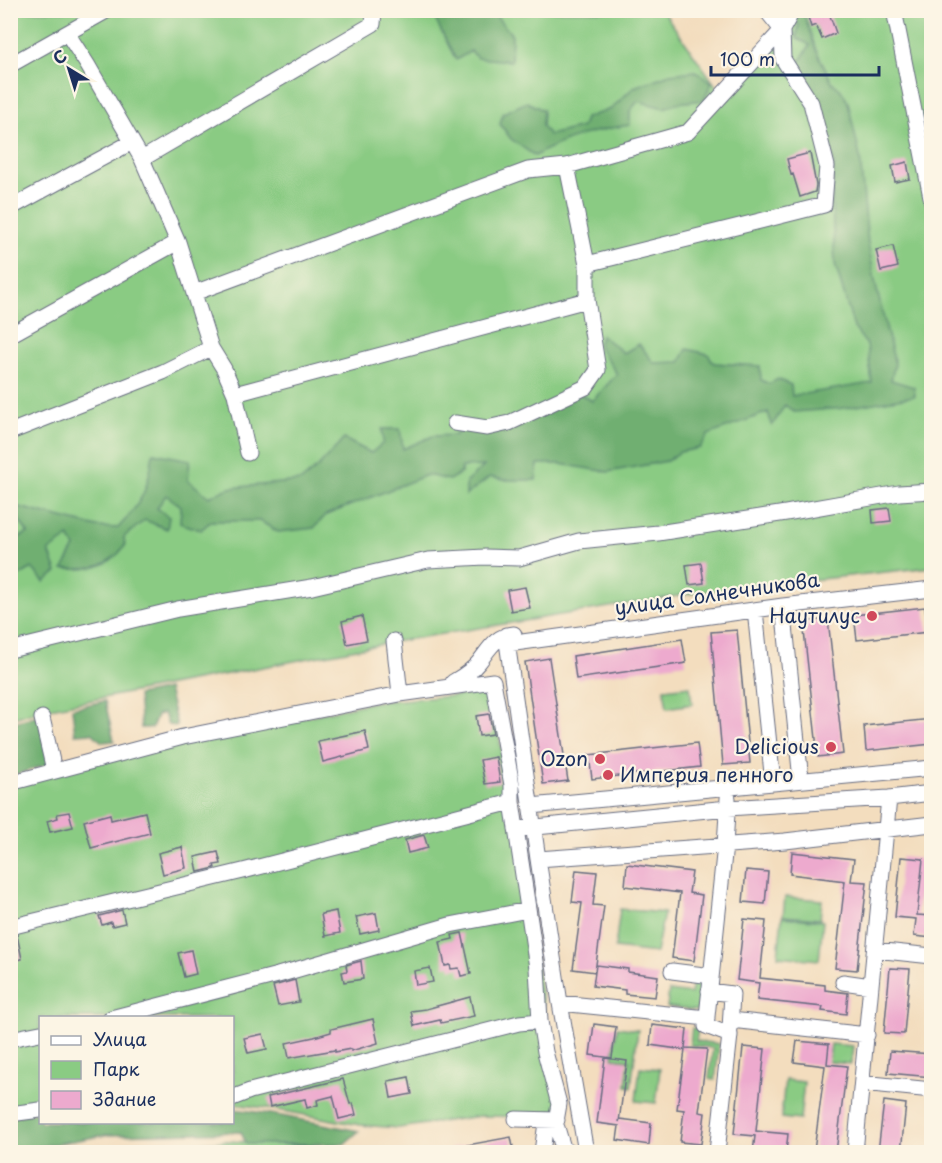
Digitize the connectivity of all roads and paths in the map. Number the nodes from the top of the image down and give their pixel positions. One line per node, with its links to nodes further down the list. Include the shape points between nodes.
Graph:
1 (108, 10): 7 (street)
2 (374, 10): 10 (street, via 373,24)
3 (766, 10): 6 (street)
4 (793, 10): 6 (street)
5 (894, 10): 12 (street)
6 (782, 30): 11 (street, via 688,132); 15 (street, via 783,59 811,103 827,166 824,206)
7 (67, 33): 8 (street); 9 (street)
8 (10, 64)
9 (132, 142): 10 (street); 13 (street)
10 (142, 159): 14 (street)
11 (567, 166): 15 (street); 16 (street, via 528,170)
12 (932, 202)
13 (10, 208)
14 (178, 243): 16 (street); 18 (street)
15 (587, 264): 17 (street)
16 (194, 293): 19 (street)
17 (587, 300): 20 (street); 21 (street, via 598,370 585,387 509,423 487,428)
18 (10, 335)
19 (211, 348): 20 (street); 22 (street, via 163,372)
20 (235, 394): 23 (street)
21 (455, 423)
22 (10, 432)
23 (248, 453)
24 (932, 491): 30 (street, via 658,533 579,541 519,558 428,560 312,587 178,609)
25 (932, 589): 26 (street, улица Солнечникова)
26 (783, 606): 27 (street, улица Солнечникова); 36 (street)
27 (754, 610): 28 (street, улица Солнечникова, via 540,639); 38 (street)
28 (507, 639): 31 (street, via 502,636 489,646 468,674); 43 (street)
29 (394, 641): 32 (street)
30 (10, 650)
31 (445, 686): 32 (street); 42 (street, via 493,681)
32 (400, 694): 35 (street, via 183,737)
33 (42, 718): 35 (street)
34 (932, 768): 36 (street)
35 (54, 770): 37 (street)
36 (801, 780): 38 (street)
37 (10, 783)
38 (773, 783): 39 (street)
39 (727, 787): 43 (street); 44 (street)
40 (932, 793): 41 (street)
41 (889, 798): 44 (street); 48 (street)
42 (513, 802): 47 (street); 52 (street)
43 (531, 806): 46 (street)
44 (728, 808): 46 (street); 49 (street)
45 (932, 824): 48 (street)
46 (534, 826): 47 (street); 50 (street)
47 (516, 830): 51 (street)
48 (886, 830): 49 (street); 53 (street)
49 (725, 845): 50 (street); 59 (street)
50 (538, 859): 60 (street)
51 (528, 910): 61 (street, via 450,925 278,975); 63 (street)
52 (10, 927)
53 (875, 950): 54 (street); 58 (street)
54 (932, 956)
55 (672, 971): 56 (street)
56 (704, 975)
57 (843, 982): 58 (street)
58 (871, 986): 66 (street)
59 (710, 992): 62 (street); 64 (street, via 732,994)
60 (560, 1003): 62 (street); 77 (street)
61 (115, 1016)
62 (707, 1018): 64 (street, via 706,1026)
63 (540, 1021): 70 (street, via 519,1023); 74 (street, via 559,1104)
64 (730, 1027): 66 (street); 78 (street)
65 (39, 1033): 67 (street)
66 (867, 1035): 68 (street)
67 (10, 1040)
68 (862, 1083): 69 (street); 79 (street)
69 (932, 1090)
70 (234, 1097)
71 (39, 1110): 72 (street)
72 (10, 1114)
73 (516, 1119): 74 (street)
74 (556, 1123): 75 (street, via 544,1130); 76 (street, via 563,1148)
75 (542, 1152)
76 (568, 1152)
77 (586, 1152)
78 (717, 1152)
79 (855, 1152)

